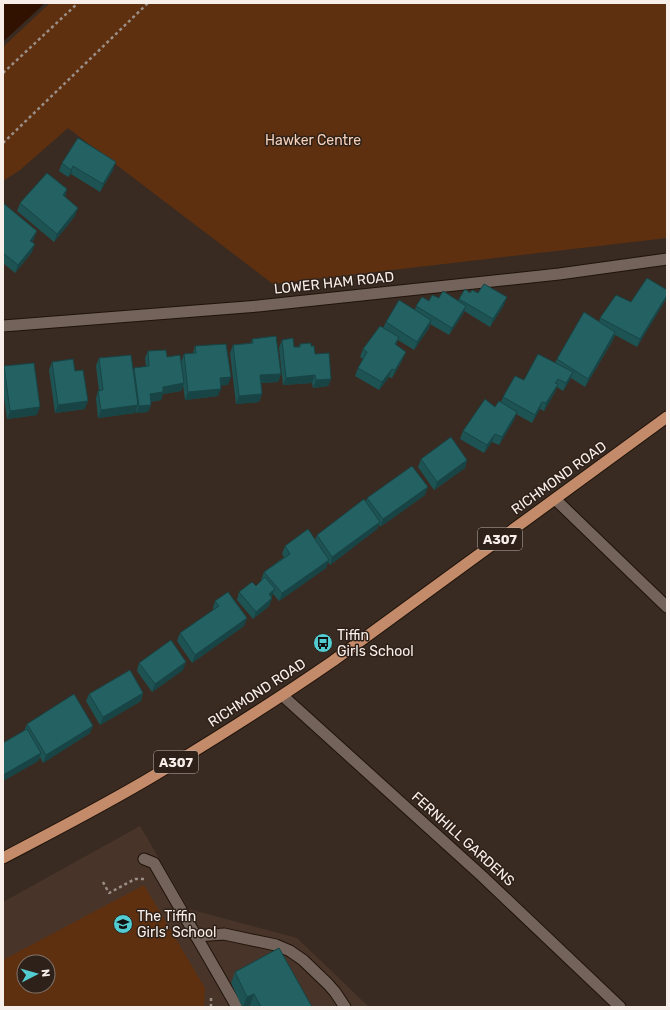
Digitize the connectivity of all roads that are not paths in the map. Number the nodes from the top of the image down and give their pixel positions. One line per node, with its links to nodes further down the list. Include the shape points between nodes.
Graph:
1 (667, 259): 2 (street, LOWER HAM ROAD, via 559,274 258,306)
2 (3, 326)
3 (667, 417): 4 (main road, RICHMOND ROAD / A307)
4 (555, 499): 5 (street); 6 (main road, RICHMOND ROAD / A307)
5 (667, 607)
6 (283, 696): 7 (main road, RICHMOND ROAD / A307, via 112,800); 12 (street, FERNHILL GARDENS, via 482,876)
7 (3, 858)
8 (144, 859): 9 (street, via 154,863)
9 (196, 936): 10 (street); 11 (street, via 224,934 276,945 304,960 335,992)
10 (237, 1007)
11 (345, 1007)
12 (620, 1007)

